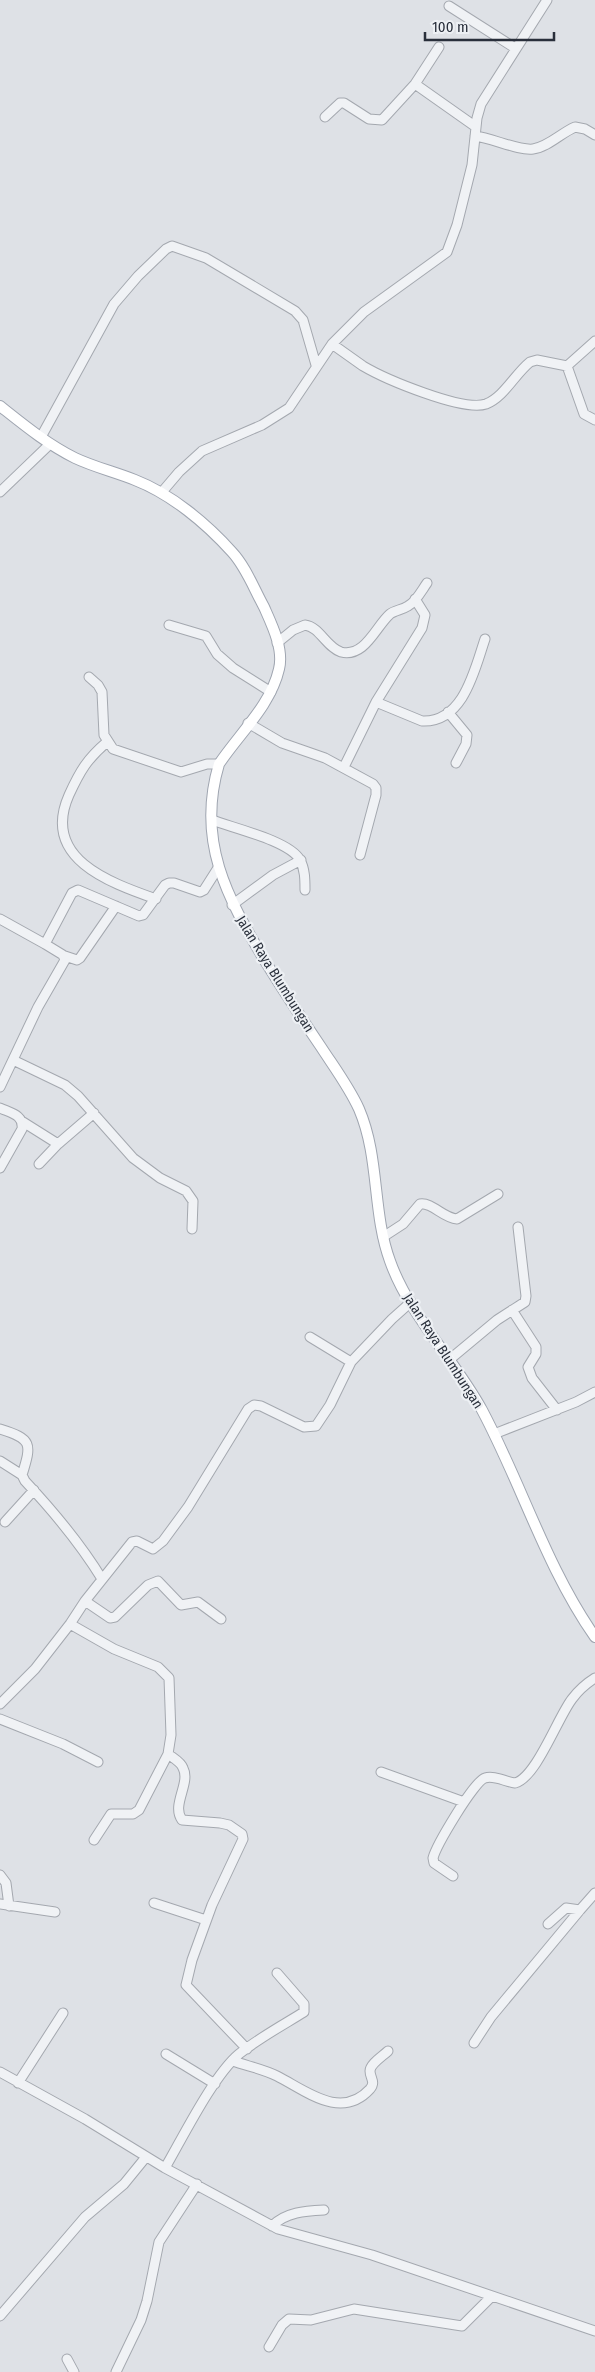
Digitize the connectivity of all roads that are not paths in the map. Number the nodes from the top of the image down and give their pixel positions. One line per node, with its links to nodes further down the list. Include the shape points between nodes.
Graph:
1 (547, 0): 4 (street)
2 (449, 6): 4 (street)
3 (439, 47): 5 (street)
4 (515, 48): 7 (street, via 481,104)
5 (415, 84): 6 (street, via 382,120 369,119 344,102); 7 (street)
6 (325, 117)
7 (475, 131): 8 (street, via 526,149 534,149 575,126); 10 (street, via 472,165 447,252 369,307)
8 (595, 135)
9 (595, 341): 12 (street)
10 (332, 344): 11 (street); 12 (street, via 383,376 444,399 474,406 494,400 530,362 537,360)
11 (316, 365): 15 (street, via 303,320 295,311 206,258 172,246 133,281 114,304); 18 (street, via 289,408 262,425 202,451)
12 (567, 366): 14 (street, via 584,414)
13 (0, 406): 15 (main road, Jalan Raya Blumbungan)
14 (595, 420)
15 (40, 437): 16 (main road, Jalan Raya Blumbungan)
16 (50, 444): 17 (street); 18 (main road, Jalan Raya Blumbungan, via 76,458)
17 (0, 492)
18 (162, 492): 23 (main road, Jalan Raya Blumbungan, via 233,552 269,619)
19 (427, 583): 20 (street)
20 (415, 599): 23 (street, via 407,607 392,613 356,651 348,653 333,648 315,629 305,625); 26 (street, via 425,614 422,628)
21 (169, 625): 25 (street, via 206,636 217,654)
22 (485, 639): 27 (street, via 469,685)
23 (277, 643): 25 (main road, Jalan Raya Blumbungan, via 281,658)
24 (89, 677): 29 (street, via 102,692)
25 (271, 692): 28 (main road, Jalan Raya Blumbungan)
26 (376, 702): 27 (street, via 422,721 430,721); 32 (street)
27 (448, 712): 30 (street, via 466,735 466,744)
28 (248, 723): 31 (main road, Jalan Raya Blumbungan); 32 (street, via 282,743)
29 (107, 742): 31 (street, via 113,749 181,772); 38 (street, via 82,767 67,800 61,829 65,842 81,862 108,880)
30 (456, 763)
31 (219, 764): 33 (main road, Jalan Raya Blumbungan)
32 (344, 767): 34 (street, via 376,788)
33 (212, 820): 35 (street, via 281,844 294,851); 36 (main road, Jalan Raya Blumbungan)
34 (360, 855)
35 (301, 860): 37 (street); 39 (street, via 272,875)
36 (218, 868): 38 (street, via 204,890 200,892 169,883); 39 (main road, Jalan Raya Blumbungan)
37 (305, 890)
38 (156, 899): 40 (street, via 139,916)
39 (232, 905): 56 (main road, Jalan Raya Blumbungan, via 358,1106 370,1138)
40 (116, 906): 42 (street, via 78,890 72,893); 43 (street, via 80,958)
41 (0, 919): 42 (street)
42 (45, 944): 43 (street)
43 (65, 956): 44 (street)
44 (13, 1060): 45 (street); 48 (street, via 65,1085)
45 (4, 1068): 46 (street)
46 (0, 1087)
47 (0, 1108): 49 (street, via 20,1117)
48 (94, 1114): 50 (street); 55 (street, via 133,1158 160,1178 186,1190 193,1201)
49 (23, 1122): 50 (street); 52 (street)
50 (58, 1144): 51 (street)
51 (39, 1164)
52 (0, 1168)
53 (498, 1194): 56 (street, via 457,1219 420,1204 403,1224)
54 (518, 1227): 58 (street, via 526,1296 524,1302)
55 (192, 1229)
56 (383, 1237): 57 (main road, Jalan Raya Blumbungan, via 390,1262)
57 (411, 1302): 60 (main road, Jalan Raya Blumbungan); 61 (street)
58 (512, 1310): 60 (street); 63 (street, via 536,1347 536,1354 528,1367 532,1378)
59 (310, 1338): 61 (street)
60 (449, 1360): 65 (main road, Jalan Raya Blumbungan)
61 (351, 1362): 70 (street, via 316,1426 304,1427 261,1406 248,1408 188,1507 163,1541 153,1549 137,1541 132,1542)
62 (595, 1392): 63 (street)
63 (557, 1410): 65 (street)
64 (0, 1429): 67 (street, via 18,1435 28,1443 30,1448)
65 (494, 1434): 74 (main road, Jalan Raya Blumbungan, via 554,1568)
66 (0, 1461): 67 (street)
67 (22, 1474): 68 (street)
68 (34, 1490): 69 (street); 70 (street, via 77,1541)
69 (5, 1522)
70 (102, 1579): 71 (street)
71 (85, 1601): 72 (street, via 110,1618 115,1617 148,1585 158,1581 181,1605 198,1602); 73 (street)
72 (221, 1619)
73 (70, 1624): 76 (street, via 35,1669); 78 (street, via 166,1673 171,1683 172,1708)
74 (594, 1632)
75 (595, 1678): 81 (street, via 572,1699 525,1778 515,1783 484,1778)
76 (0, 1704)
77 (0, 1719): 79 (street)
78 (168, 1754): 82 (street, via 138,1810 133,1814 111,1814); 90 (street, via 185,1772 178,1809 182,1820 229,1825 243,1838)
79 (98, 1762)
80 (381, 1772): 81 (street)
81 (464, 1802): 84 (street, via 433,1858 434,1863)
82 (94, 1840)
83 (0, 1875): 87 (street, via 6,1883)
84 (453, 1876)
85 (595, 1893): 88 (street)
86 (154, 1903): 90 (street)
87 (4, 1905): 89 (street)
88 (580, 1910): 91 (street, via 566,1908); 94 (street, via 491,2017)
89 (55, 1912)
90 (206, 1920): 95 (street, via 186,1985)
91 (548, 1924)
92 (277, 1973): 95 (street, via 304,2004 304,2012)
93 (63, 2013): 100 (street)
94 (474, 2043)
95 (247, 2049): 98 (street)
96 (388, 2052): 98 (street, via 371,2067 373,2080 370,2089 357,2099 342,2104 326,2102 274,2075)
97 (166, 2054): 101 (street)
98 (233, 2061): 101 (street)
99 (0, 2072): 100 (street)
100 (18, 2083): 102 (street)
101 (215, 2084): 103 (street)
102 (146, 2156): 103 (street); 108 (street, via 124,2184 85,2217)
103 (165, 2168): 104 (street)
104 (197, 2184): 106 (street); 113 (street, via 159,2242 141,2320)
105 (324, 2210): 106 (street, via 288,2215)
106 (272, 2226): 107 (street, via 286,2233 372,2255)
107 (492, 2296): 109 (street); 110 (street, via 462,2326 359,2309 348,2310 311,2320 285,2321)
108 (0, 2316)
109 (595, 2331)
110 (269, 2347)
111 (67, 2358): 112 (street)
112 (74, 2372)
113 (116, 2372)

